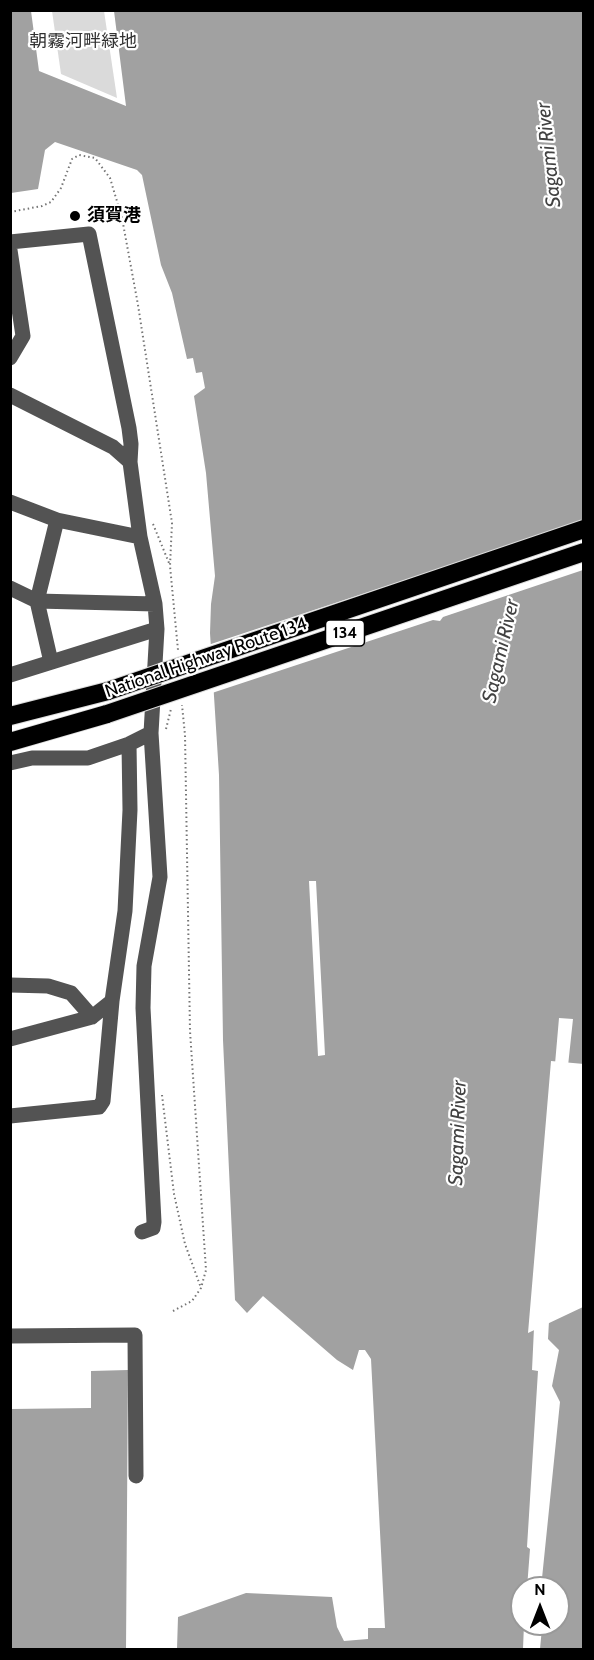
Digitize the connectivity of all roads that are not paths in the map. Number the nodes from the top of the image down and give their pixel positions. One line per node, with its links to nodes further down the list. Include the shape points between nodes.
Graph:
1 (10, 242): 5 (street, via 89,234 129,428)
2 (10, 250): 3 (street, via 23,336)
3 (10, 358)
4 (12, 399): 5 (street, via 113,447)
5 (130, 462): 9 (street)
6 (10, 502): 7 (street)
7 (57, 520): 9 (street); 12 (street)
8 (584, 529): 17 (highway, National Highway Route 134 / 134, bridge, via 108,691)
9 (140, 537): 13 (street)
10 (584, 552): 19 (highway, National Highway Route 134 / 134, bridge, via 107,714)
11 (10, 588): 12 (street)
12 (37, 601): 13 (street); 15 (street)
13 (155, 604): 14 (street)
14 (157, 628): 15 (street); 18 (street)
15 (51, 662): 16 (street)
16 (10, 675)
17 (10, 716)
18 (151, 733): 20 (street); 22 (street)
19 (10, 742)
20 (129, 744): 21 (street, via 88,758 32,758); 23 (street)
21 (10, 763)
22 (157, 823): 23 (street); 29 (street, via 160,877 144,966 143,1008 154,1222 153,1228)
23 (129, 828): 25 (street, via 125,911)
24 (10, 985): 26 (street, via 48,986 71,993)
25 (112, 1001): 26 (street); 28 (street, via 103,1101 99,1107)
26 (92, 1017): 27 (street)
27 (10, 1039)
28 (10, 1116)
29 (142, 1232)
30 (10, 1336): 31 (street, via 135,1335)
31 (136, 1476)

